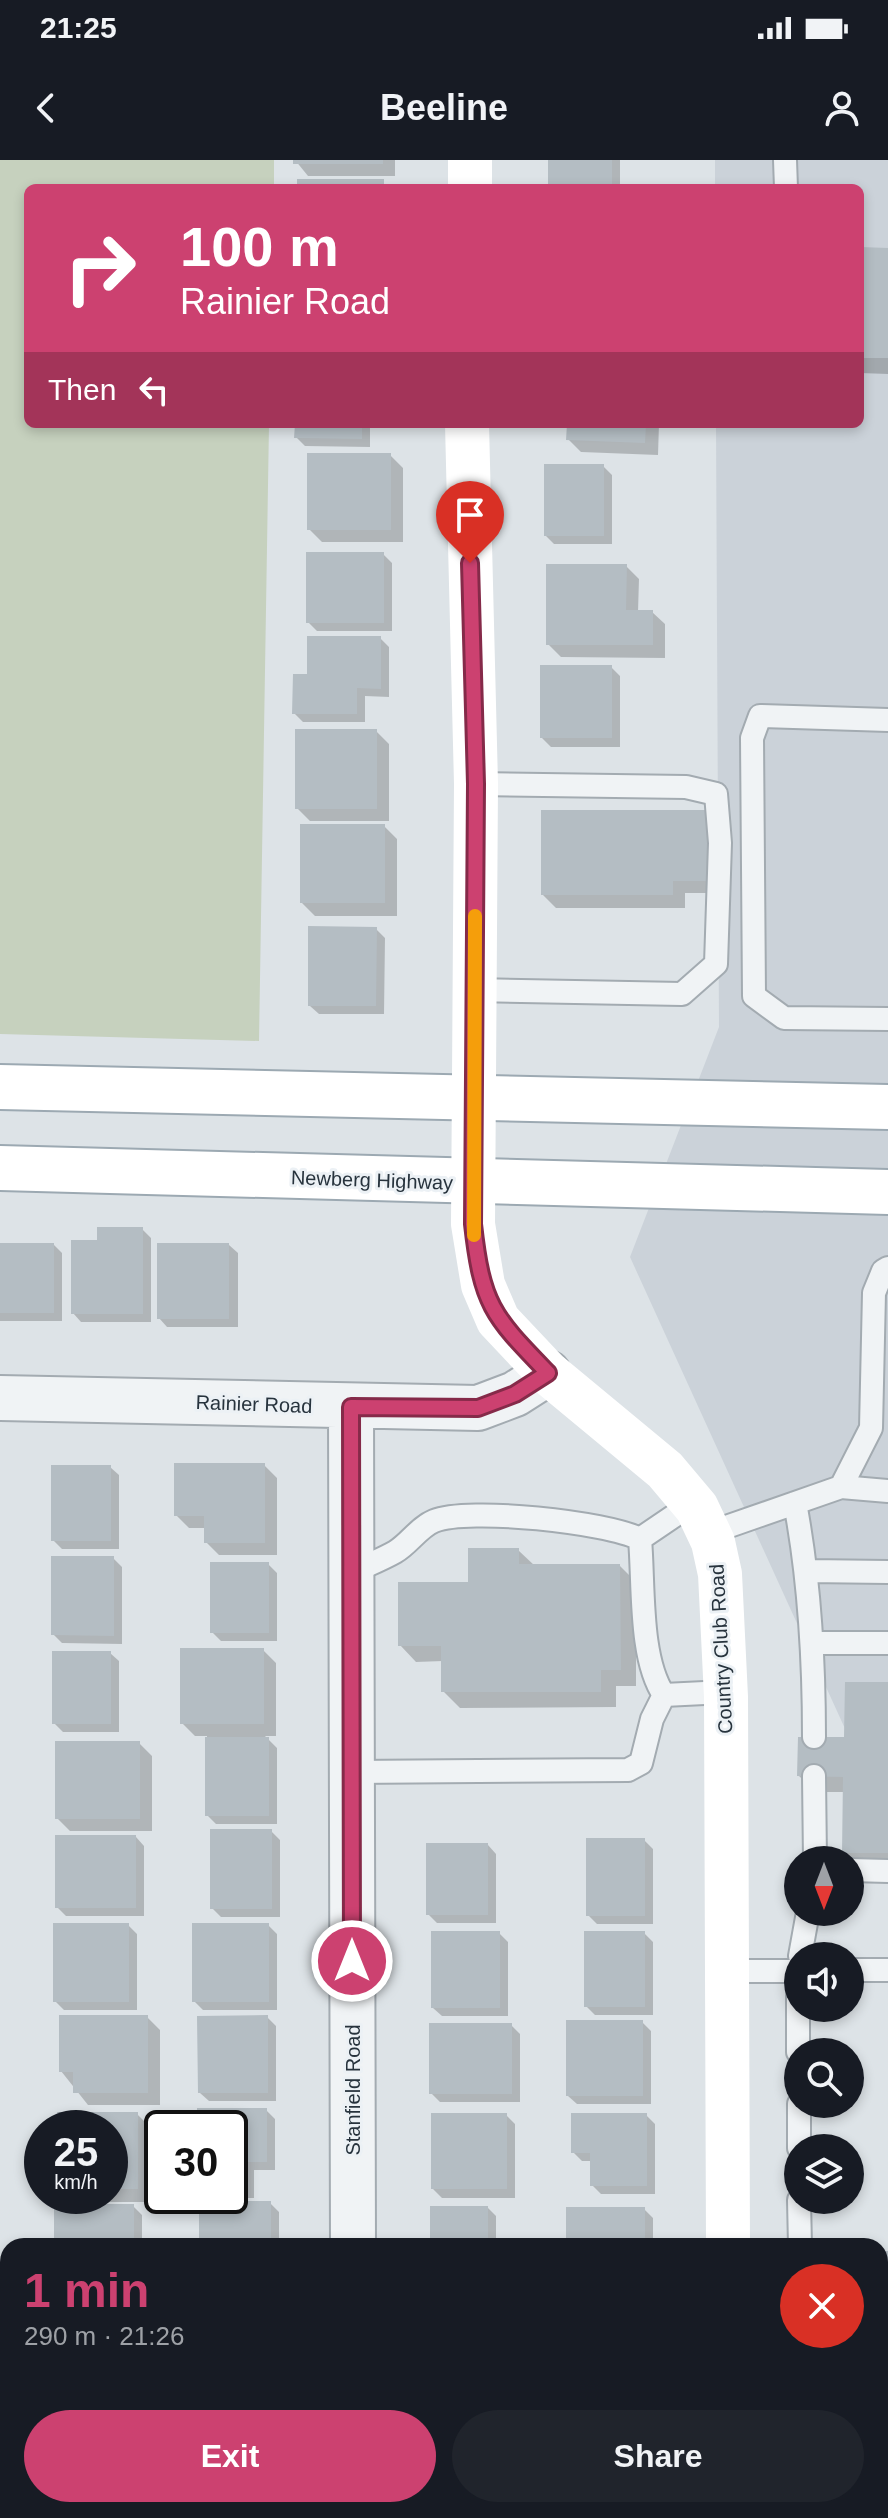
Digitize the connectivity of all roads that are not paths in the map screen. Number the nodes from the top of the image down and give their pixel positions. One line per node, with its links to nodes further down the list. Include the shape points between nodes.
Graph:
1 (470, 160): 3 (street)
2 (785, 160): 4 (lane)
3 (470, 184)
4 (786, 184)
5 (467, 428): 7 (street, Country Club Road)
6 (888, 720): 9 (lane, via 760,716 752,738 754,996 784,1018)
7 (476, 784): 8 (street, Country Club Road); 8 (lane, via 686,787 716,794 720,843 716,964 682,994)
8 (474, 990): 11 (street, Country Club Road)
9 (888, 1019)
10 (0, 1087): 11 (street)
11 (474, 1099): 12 (street); 14 (street, Country Club Road)
12 (888, 1107)
13 (0, 1168): 14 (street, Newberg Highway)
14 (473, 1184): 15 (street, Newberg Highway); 17 (street, Country Club Road, via 477,1262 488,1304)
15 (888, 1192)
16 (888, 1268): 20 (lane, via 874,1293 871,1428)
17 (548, 1373): 19 (street, Rainier Road, via 515,1394 478,1408); 23 (street, Country Club Road, via 665,1470)
18 (0, 1398): 19 (street, Rainier Road)
19 (351, 1407): 27 (street, Stanfield Road)
20 (841, 1487): 21 (lane); 22 (lane)
21 (888, 1491)
22 (795, 1503): 23 (lane); 25 (lane)
23 (701, 1518): 24 (lane); 30 (street, Country Club Road, via 720,1574)
24 (640, 1539): 27 (lane, via 620,1529 567,1520 451,1517 432,1522 396,1551); 31 (lane, via 649,1660 653,1680)
25 (808, 1571): 26 (lane); 28 (lane)
26 (888, 1572)
27 (351, 1573): 33 (street, Stanfield Road)
28 (813, 1643): 29 (lane); 32 (lane)
29 (888, 1643)
30 (725, 1692): 31 (lane); 41 (street, Country Club Road)
31 (664, 1695): 33 (lane, via 641,1763 628,1770)
32 (814, 1737)
33 (351, 1772): 43 (street, Stanfield Road)
34 (814, 1776): 35 (lane)
35 (815, 1846)
36 (864, 1870): 37 (lane)
37 (888, 1871)
38 (784, 1970): 41 (lane)
39 (864, 1970): 40 (lane)
40 (888, 1970)
41 (727, 1971): 44 (street, Country Club Road)
42 (799, 2214): 45 (lane)
43 (353, 2238)
44 (728, 2238)
45 (800, 2238)

